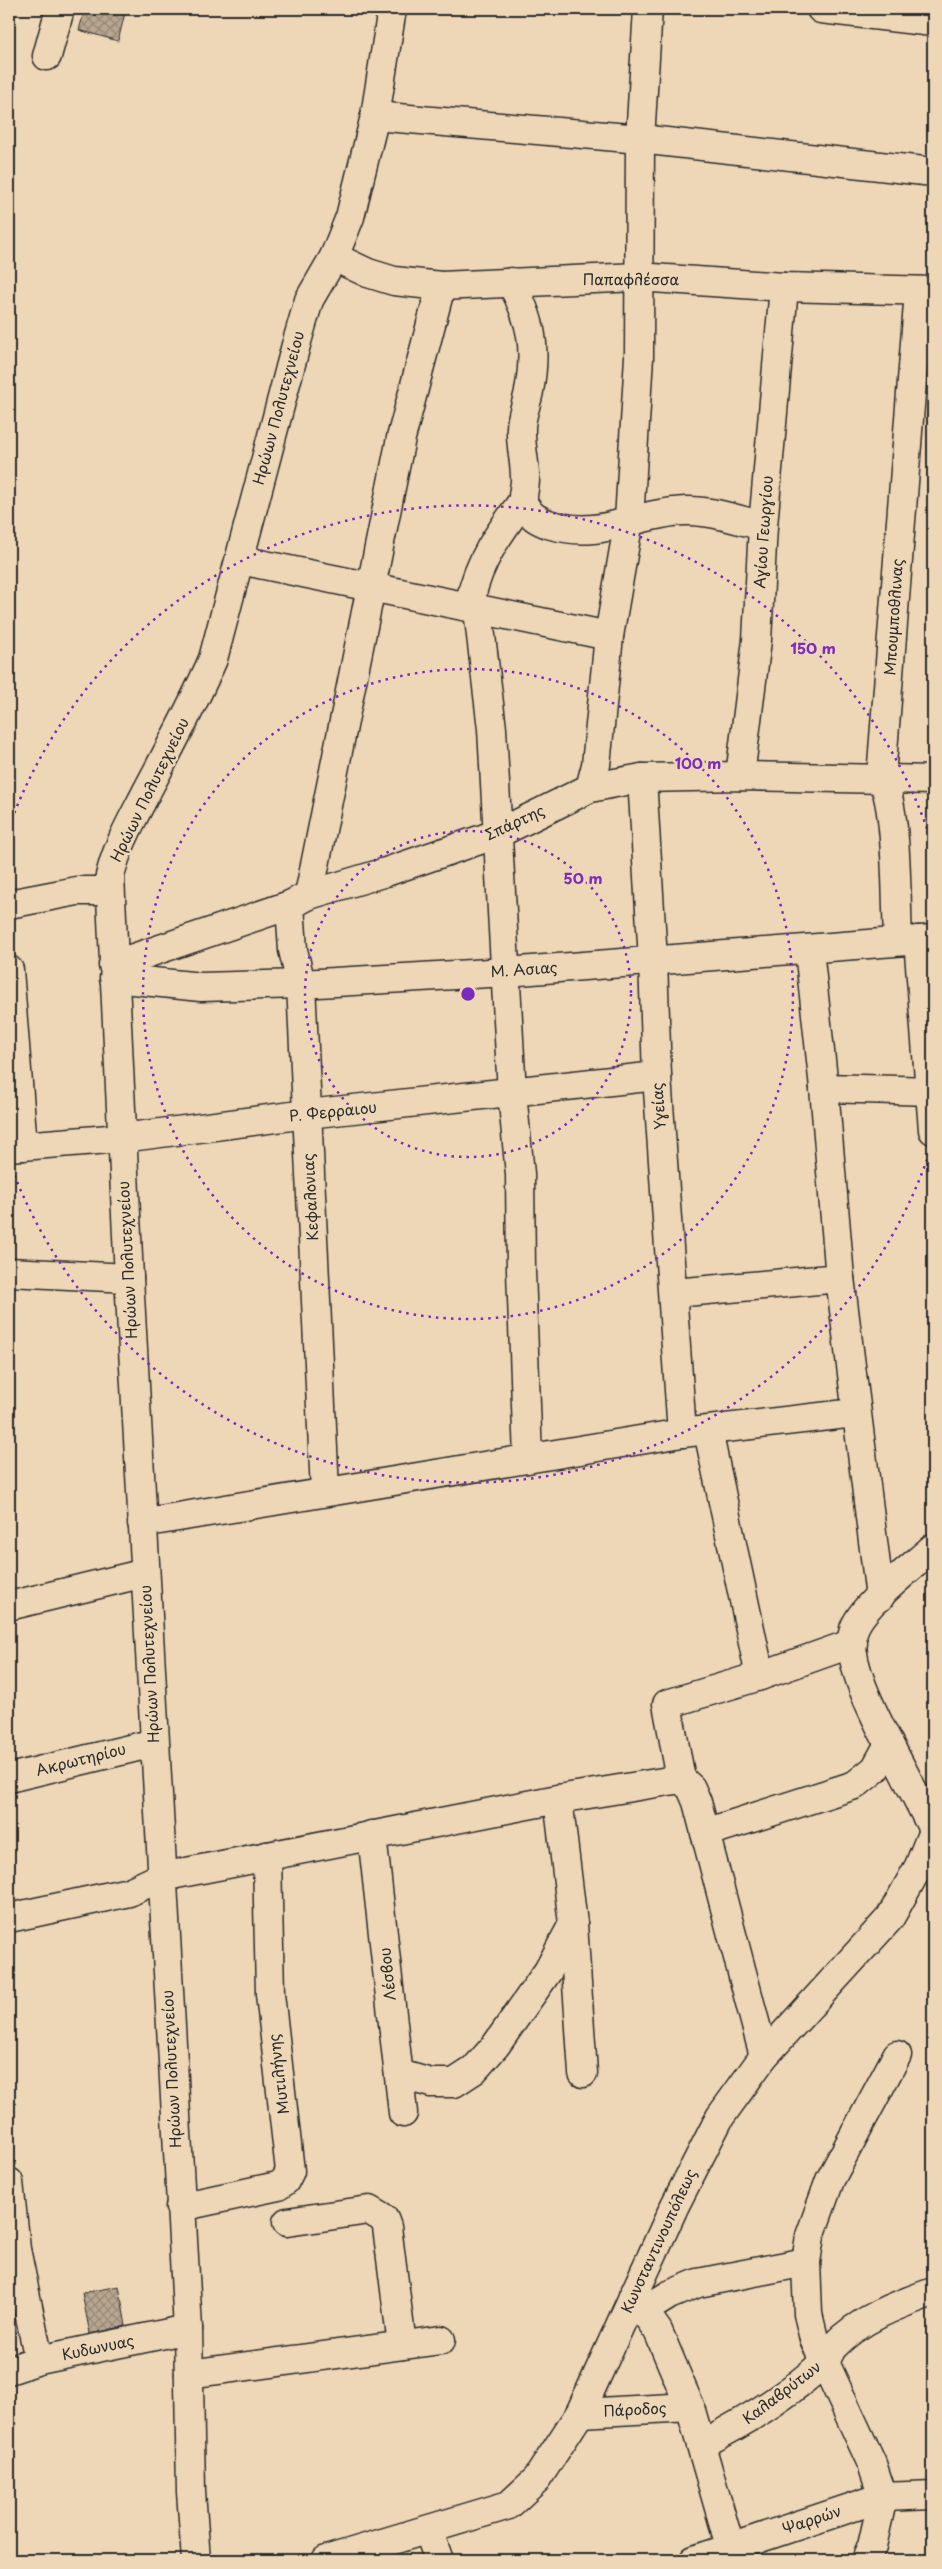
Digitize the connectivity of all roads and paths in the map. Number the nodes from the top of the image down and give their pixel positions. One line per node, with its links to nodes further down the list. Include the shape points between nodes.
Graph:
1 (60, 9): 7 (street)
2 (392, 9): 8 (street, Ηρώων Πολυτεχνείου)
3 (648, 9): 9 (street)
4 (822, 9): 5 (street)
5 (889, 12): 6 (street)
6 (933, 22)
7 (47, 56)
8 (375, 116): 9 (street); 11 (street, Ηρώων Πολυτεχνείου, via 350,217)
9 (640, 139): 10 (street); 12 (street)
10 (933, 172)
11 (334, 257): 14 (street, Παπαφλέσσα, via 394,281); 20 (street, Ηρώων Πολυτεχνείου, via 317,283 304,318)
12 (638, 277): 13 (street, Παπαφλέσσα); 15 (street, Παπαφλέσσα); 18 (street, via 639,357)
13 (511, 282): 14 (street, Παπαφλέσσα); 17 (street, via 531,328 533,355 521,428 526,480)
14 (441, 286): 21 (street, Κεφαλονιας, via 401,438)
15 (784, 287): 16 (street, Παπαφλέσσα); 19 (street, Αγίου Γεωργίου)
16 (926, 291): 25 (street, Μπουμποθλινας)
17 (522, 502): 18 (street, via 539,521 578,530 607,529); 22 (street, via 485,555 475,579 470,598)
18 (629, 520): 19 (street, via 684,511); 23 (street)
19 (763, 526): 24 (street, Αγίου Γεωργίου, via 757,640)
20 (240, 560): 21 (street); 30 (street, Ηρώων Πολυτεχνείου, via 213,659 117,852)
21 (372, 586): 22 (street); 31 (street, Κεφαλονιας)
22 (478, 610): 23 (street); 29 (street, via 492,729)
23 (609, 636): 28 (street, via 596,765)
24 (740, 776): 25 (street, Σπάρτης); 26 (street, Σπάρτης)
25 (881, 777): 27 (street, Σπάρτης); 33 (street, Μπουμποθλινας, via 888,789)
26 (642, 778): 28 (street, Σπάρτης); 35 (street, Υγείας)
27 (933, 780)
28 (590, 788): 29 (street, Σπάρτης)
29 (497, 834): 31 (street, Σπάρτης); 38 (street)
30 (109, 891): 32 (street, via 77,891); 37 (street, Ηρώων Πολυτεχνείου)
31 (300, 900): 37 (street, Σπάρτης); 39 (street, Κεφαλονιας, via 293,950)
32 (9, 904)
33 (916, 940): 34 (street, Μ. Ασιας); 42 (street, Μπουμποθλινας)
34 (809, 950): 35 (street, Μ. Ασιας); 41 (street)
35 (654, 960): 38 (street, Μ. Ασιας); 40 (street, Υγείας)
36 (9, 970): 47 (street)
37 (113, 971): 39 (street, Μ. Ασιας, via 200,987); 46 (street, Ηρώων Πολυτεχνείου)
38 (506, 972): 39 (street, Μ. Ασιας); 43 (street)
39 (301, 984): 44 (street, Κεφαλονιας)
40 (657, 1076): 43 (street, Ρ. Φερραιου); 51 (street, Υγείας)
41 (824, 1088): 42 (street); 50 (street)
42 (932, 1091): 45 (street, Μπουμποθλινας)
43 (512, 1092): 44 (street, Ρ. Φερραιου); 54 (street, via 520,1174)
44 (307, 1114): 46 (street, Ρ. Φερραιου); 55 (street, Κεφαλονιας)
45 (933, 1130)
46 (122, 1138): 47 (street, Ρ. Φερραιου); 49 (street, Ηρώων Πολυτεχνείου)
47 (16, 1147)
48 (9, 1272): 49 (street)
49 (129, 1278): 56 (street, Ηρώων Πολυτεχνείου)
50 (840, 1278): 51 (street); 52 (street)
51 (674, 1293): 53 (street, Υγείας)
52 (855, 1413): 53 (street); 59 (street)
53 (695, 1432): 54 (street); 62 (street, Υγείας)
54 (528, 1459): 55 (street)
55 (325, 1491): 56 (street)
56 (142, 1523): 58 (street, Ηρώων Πολυτεχνείου)
57 (933, 1548): 59 (street)
58 (145, 1573): 60 (street); 63 (street, Ηρώων Πολυτεχνείου)
59 (880, 1597): 61 (street, via 854,1629)
60 (9, 1606)
61 (852, 1643): 62 (street); 64 (street, via 860,1678)
62 (760, 1676): 66 (street, via 667,1704)
63 (154, 1743): 65 (street, Ακρωτηρίου); 72 (street, Ηρώων Πολυτεχνείου)
64 (889, 1744): 68 (street); 69 (street, via 875,1768 855,1785)
65 (9, 1778)
66 (681, 1779): 67 (street); 69 (street, via 697,1802)
67 (558, 1798): 70 (street); 74 (street)
68 (933, 1830): 76 (street, Κωνσταντινουπόλεως, via 919,1866 890,1918)
69 (705, 1833): 76 (street)
70 (372, 1835): 71 (street); 77 (street, Λέσβου)
71 (267, 1856): 72 (street); 81 (street, Μυτιλήνης, via 270,1994 290,2171 285,2182 278,2186)
72 (161, 1877): 73 (street, via 129,1892); 81 (street, Ηρώων Πολυτεχνείου)
73 (9, 1918)
74 (574, 1924): 77 (street, via 548,1970 496,2045 474,2070 454,2083 431,2083); 78 (street)
75 (897, 2055): 83 (street, via 830,2180 810,2236)
76 (764, 2056): 85 (street, Κωνσταντινουπόλεως, via 716,2125 675,2205)
77 (399, 2074): 79 (street, Λέσβου)
78 (583, 2074)
79 (404, 2113)
80 (9, 2182): 89 (street, via 16,2249)
81 (180, 2207): 86 (street, Ηρώων Πολυτεχνείου)
82 (287, 2222): 88 (street, via 369,2210 384,2219)
83 (806, 2262): 85 (street, via 698,2283); 90 (street, via 808,2314)
84 (933, 2292): 90 (street, Καλαβρύτων, via 890,2308 846,2335 832,2348)
85 (639, 2303): 93 (street, via 658,2331); 94 (street, Κωνσταντινουπόλεως)
86 (188, 2329): 89 (street, Κυδωνυας); 92 (street, Ηρώων Πολυτεχνείου)
87 (441, 2340): 88 (street)
88 (402, 2345): 92 (street)
89 (39, 2360): 91 (street, Κυδωνυας)
90 (824, 2362): 95 (street, Καλαβρύτων, via 748,2420); 97 (street, via 872,2464)
91 (9, 2370)
92 (189, 2374): 100 (street, Ηρώων Πολυτεχνείου)
93 (690, 2408): 94 (street, Πάροδος); 95 (street)
94 (580, 2413): 98 (street, Κωνσταντινουπόλεως, via 537,2479 509,2505)
95 (702, 2444): 99 (street)
96 (933, 2495): 97 (street, Ψαρρών)
97 (883, 2497): 99 (street, Ψαρρών); 104 (street)
98 (428, 2530): 101 (street, Κωνσταντινουπόλεως); 102 (street)
99 (733, 2554): 103 (street, Ψαρρών)
100 (196, 2560)
101 (326, 2560)
102 (440, 2560)
103 (694, 2560)
104 (866, 2560)

